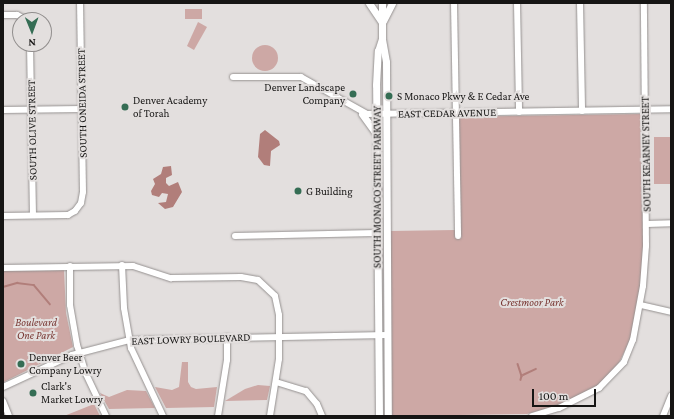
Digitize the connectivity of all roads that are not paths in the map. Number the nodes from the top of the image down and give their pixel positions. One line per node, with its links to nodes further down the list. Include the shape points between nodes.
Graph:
1 (80, 3): 13 (street, SOUTH ONEIDA STREET)
2 (369, 3): 9 (main road)
3 (382, 3): 9 (main road, SOUTH MONACO STREET PARKWAY)
4 (392, 3): 9 (main road)
5 (454, 3): 20 (street)
6 (518, 3): 19 (street)
7 (580, 3): 18 (street)
8 (644, 3): 17 (street, SOUTH KEARNEY STREET)
9 (382, 23): 10 (main road, SOUTH MONACO STREET PARKWAY)
10 (382, 39): 22 (main road, SOUTH MONACO STREET PARKWAY, via 377,59); 23 (main road, SOUTH MONACO STREET PARKWAY, via 386,60)
11 (30, 52): 16 (street, SOUTH OLIVE STREET)
12 (233, 77): 21 (street, via 301,77)
13 (82, 109): 16 (street); 27 (street, SOUTH ONEIDA STREET, via 81,203 70,214)
14 (671, 109): 17 (street, EAST CEDAR AVENUE)
15 (3, 110): 16 (street)
16 (31, 110): 27 (street, SOUTH OLIVE STREET)
17 (645, 110): 18 (street, EAST CEDAR AVENUE); 29 (street, SOUTH KEARNEY STREET)
18 (582, 111): 19 (street, EAST CEDAR AVENUE)
19 (519, 112): 20 (street, EAST CEDAR AVENUE)
20 (455, 113): 23 (street, EAST CEDAR AVENUE); 33 (street)
21 (362, 114): 22 (street, EAST CEDAR AVENUE); 24 (main road)
22 (377, 114): 23 (street, EAST CEDAR AVENUE); 24 (main road, SOUTH MONACO STREET PARKWAY)
23 (386, 114): 30 (main road, SOUTH MONACO STREET PARKWAY)
24 (376, 134): 25 (main road, SOUTH MONACO STREET PARKWAY)
25 (376, 198): 30 (main road, via 380,210 380,223); 31 (main road, SOUTH MONACO STREET PARKWAY)
26 (3, 216): 27 (street)
27 (33, 216)
28 (671, 223): 29 (street)
29 (647, 224): 38 (street, SOUTH KEARNEY STREET)
30 (386, 229): 37 (main road, SOUTH MONACO STREET PARKWAY)
31 (376, 233): 32 (street); 37 (main road, via 382,240); 40 (main road, SOUTH MONACO STREET PARKWAY)
32 (235, 236)
33 (458, 236)
34 (122, 265): 35 (street); 42 (street, via 140,267 171,278 241,277 258,280 272,292 276,300); 44 (street, via 124,308)
35 (70, 266): 36 (street); 45 (street, via 71,316)
36 (3, 268)
37 (386, 269): 41 (main road, SOUTH MONACO STREET PARKWAY)
38 (640, 305): 39 (street); 58 (street, SOUTH KEARNEY STREET, via 630,351 608,381 587,396)
39 (671, 312)
40 (378, 335): 41 (street, EAST LOWRY BOULEVARD); 42 (street, EAST LOWRY BOULEVARD); 56 (main road, SOUTH MONACO STREET PARKWAY)
41 (387, 335): 57 (main road, SOUTH MONACO STREET PARKWAY)
42 (280, 336): 43 (street, EAST LOWRY BOULEVARD); 46 (street)
43 (227, 337): 44 (street, EAST LOWRY BOULEVARD); 53 (street, via 226,366)
44 (129, 340): 45 (street, EAST LOWRY BOULEVARD); 52 (street, via 139,368)
45 (79, 353): 47 (street, EAST LOWRY BOULEVARD); 51 (street)
46 (276, 382): 54 (street); 55 (street, via 306,390 318,404)
47 (3, 387)
48 (671, 396): 59 (street)
49 (3, 401): 50 (street)
50 (9, 416)
51 (106, 416)
52 (163, 416)
53 (218, 416)
54 (270, 416)
55 (322, 416)
56 (380, 416)
57 (388, 416)
58 (532, 416)
59 (664, 416)

